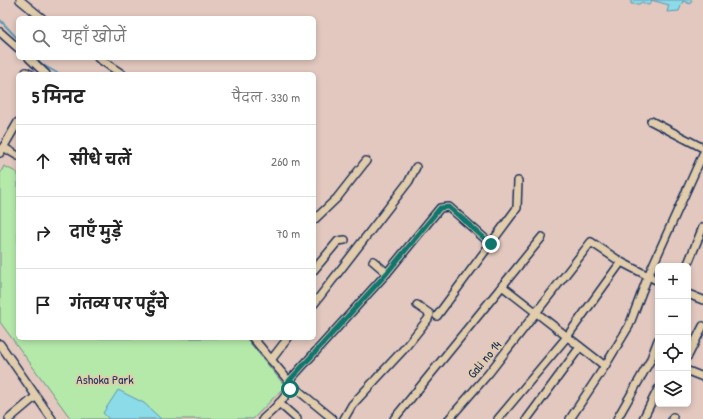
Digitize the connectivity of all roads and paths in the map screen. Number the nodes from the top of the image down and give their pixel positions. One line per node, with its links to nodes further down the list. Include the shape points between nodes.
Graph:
1 (20, 0): 2 (street)
2 (40, 16)
3 (0, 32): 4 (street)
4 (16, 46)
5 (31, 60): 7 (street)
6 (101, 60): 8 (street)
7 (44, 72)
8 (119, 72)
9 (651, 121): 11 (street)
10 (16, 126): 12 (street)
11 (703, 148)
12 (2, 150): 14 (street)
13 (703, 154): 28 (street)
14 (16, 155)
15 (366, 161): 18 (street, via 337,198)
16 (416, 167): 33 (street, via 409,180)
17 (518, 181): 22 (street, via 517,208)
18 (316, 218)
19 (703, 227): 25 (street)
20 (542, 237): 30 (street)
21 (345, 240): 26 (street, via 338,241)
22 (491, 244): 27 (street, via 449,207 443,206); 36 (street)
23 (373, 261): 27 (street)
24 (621, 262): 28 (street); 35 (street, Gali no 14, via 591,242); 38 (street)
25 (688, 263)
26 (316, 268)
27 (387, 273): 49 (street)
28 (648, 276): 29 (street); 46 (street, via 631,321)
29 (655, 280)
30 (502, 286): 35 (street); 59 (street)
31 (691, 295): 32 (street)
32 (703, 300)
33 (316, 301)
34 (417, 305): 58 (street, via 430,314 428,319 352,405)
35 (537, 313): 38 (street); 60 (street, Gali no 14)
36 (437, 316)
37 (703, 326): 43 (street)
38 (566, 338): 42 (street); 61 (street)
39 (256, 340): 45 (street)
40 (286, 340): 45 (street)
41 (0, 344): 51 (street)
42 (580, 347): 46 (street); 62 (street)
43 (691, 350)
44 (655, 355): 64 (street)
45 (271, 360): 49 (street)
46 (605, 366): 63 (street)
47 (691, 372): 48 (street)
48 (703, 377)
49 (289, 382): 52 (street, via 289,390); 57 (street)
50 (655, 395): 65 (street)
51 (36, 397): 53 (street); 54 (street)
52 (279, 403): 55 (street); 56 (street)
53 (9, 419)
54 (52, 419)
55 (263, 419)
56 (297, 419)
57 (332, 419)
58 (344, 419)
59 (394, 419)
60 (449, 419)
61 (498, 419)
62 (527, 419)
63 (570, 419)
64 (617, 419)
65 (643, 419)

